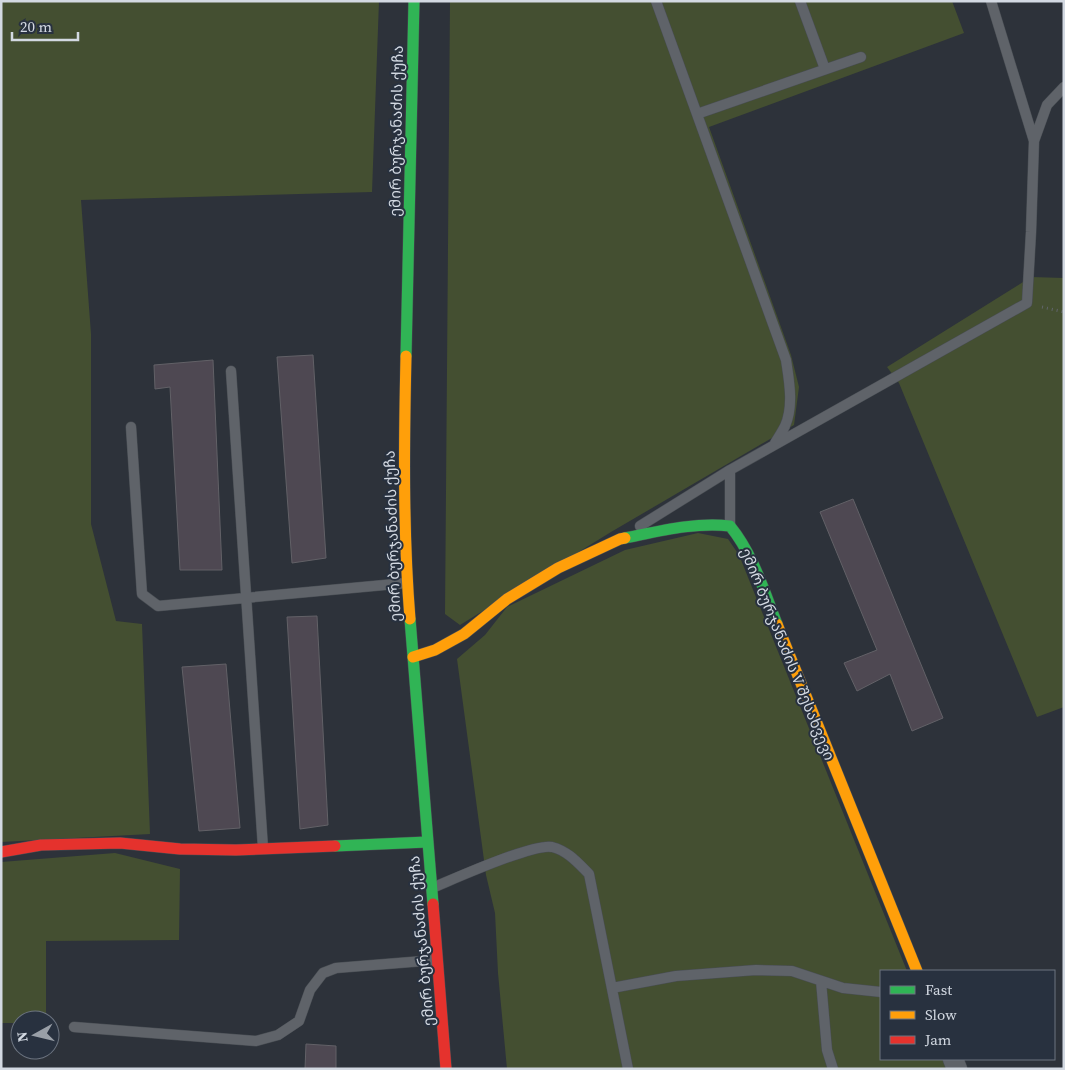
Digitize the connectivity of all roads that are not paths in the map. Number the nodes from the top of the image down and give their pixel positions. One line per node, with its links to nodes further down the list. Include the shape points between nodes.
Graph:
1 (414, 1): 16 (street, ემირ ბურჯანაძის ქუჩა, via 404,442)
2 (656, 1): 8 (lane)
3 (800, 1): 6 (lane)
4 (991, 1): 9 (lane)
5 (861, 57): 6 (lane)
6 (825, 69): 8 (lane)
7 (1064, 87): 9 (lane, via 1048,105)
8 (697, 114): 12 (lane, via 786,360 790,405 786,425)
9 (1034, 141): 12 (lane, via 1027,303)
10 (231, 371): 17 (lane)
11 (131, 427): 17 (lane, via 142,594 158,606)
12 (774, 444): 13 (lane)
13 (730, 470): 14 (lane); 15 (lane)
14 (730, 526): 15 (street, via 712,524); 24 (street, ემირ ბურჯანაძის V შესახვევი, via 751,559)
15 (620, 539): 18 (street, via 558,568 507,599 464,634 435,650)
16 (407, 583): 17 (lane); 18 (street, ემირ ბურჯანაძის ქუჩა)
17 (246, 597): 20 (lane)
18 (413, 657): 19 (street, ემირ ბურჯანაძის ქუჩა)
19 (427, 842): 20 (street); 22 (street, ემირ ბურჯანაძის ქუჩა)
20 (263, 848): 21 (street, via 180,849 120,843 41,845)
21 (1, 852)
22 (431, 888): 23 (street, ემირ ბურჯანაძის ქუჩა); 26 (lane, via 526,850 551,847 572,856 589,874)
23 (437, 960): 28 (lane, via 336,968 323,973 310,990 299,1021 278,1035 256,1041); 29 (street, ემირ ბურჯანაძის ქუჩა)
24 (917, 970)
25 (821, 981): 26 (lane, via 792,971 756,970 676,976); 27 (lane, via 843,988); 31 (lane, via 827,1050)
26 (612, 988): 30 (lane)
27 (880, 992)
28 (74, 1027)
29 (446, 1069)
30 (628, 1069)
31 (833, 1069)

